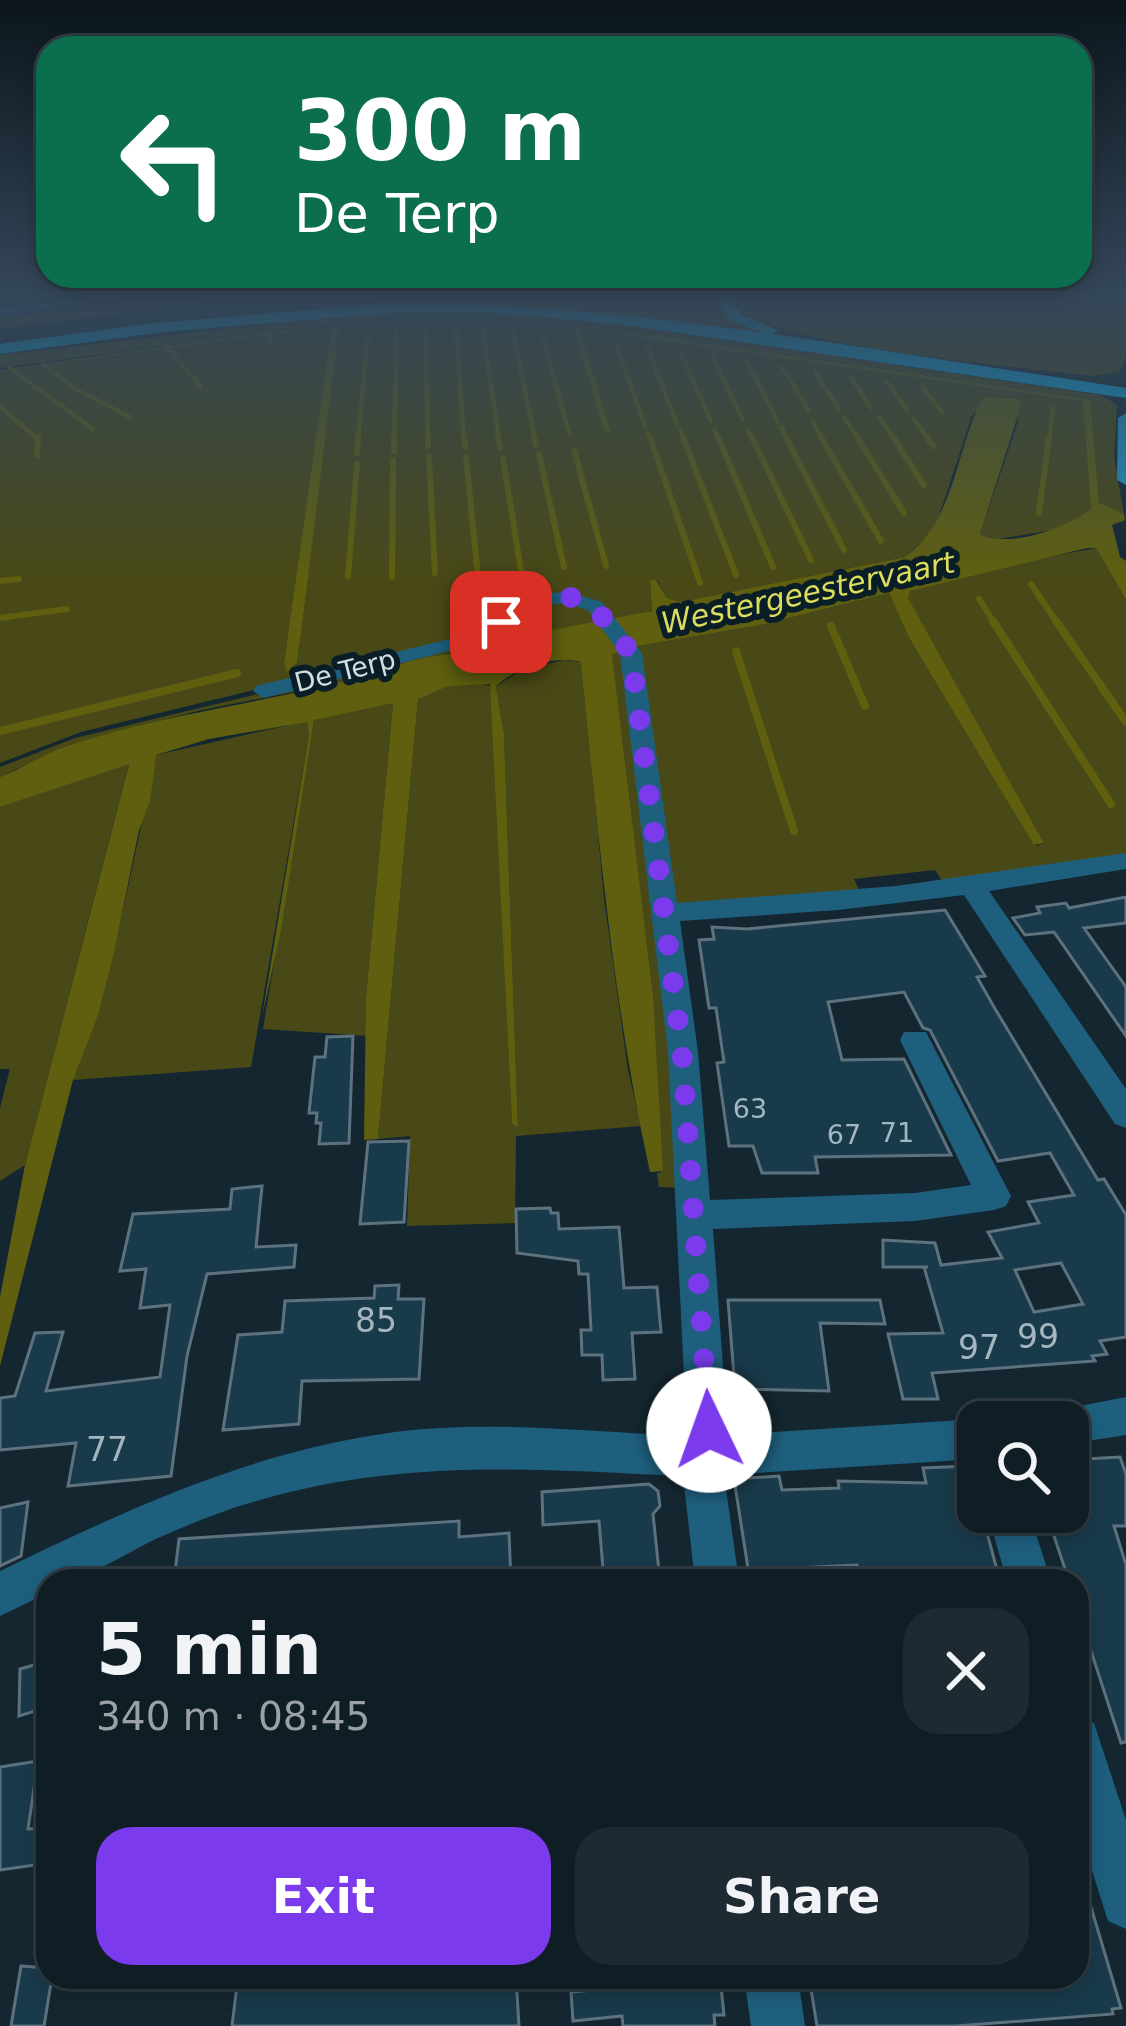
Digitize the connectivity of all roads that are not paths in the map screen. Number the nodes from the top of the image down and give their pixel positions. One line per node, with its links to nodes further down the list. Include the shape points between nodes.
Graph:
1 (1126, 418): 2 (main road)
2 (1126, 480)
3 (264, 691): 6 (street, De Terp, via 461,642 543,600 584,600 631,653)
4 (1126, 861): 5 (street)
5 (972, 886): 6 (street); 8 (street)
6 (664, 914): 10 (street, De Terp)
7 (915, 1040): 10 (street, via 994,1196)
8 (1116, 1082): 9 (street)
9 (1126, 1115)
10 (696, 1215): 14 (street, De Terp, via 709,1430)
11 (1126, 1416): 12 (street)
12 (1089, 1422)
13 (957, 1440): 14 (street)
14 (700, 1457): 16 (street, via 478,1446 394,1452 253,1481); 17 (street, De Terp)
15 (1014, 1533): 18 (street)
16 (51, 1569)
17 (715, 1569)
18 (1025, 1569)
19 (36, 1576): 20 (street)
20 (0, 1594)
21 (1089, 1780): 22 (street)
22 (1126, 1904)
23 (773, 1989): 24 (street)
24 (778, 2026)

